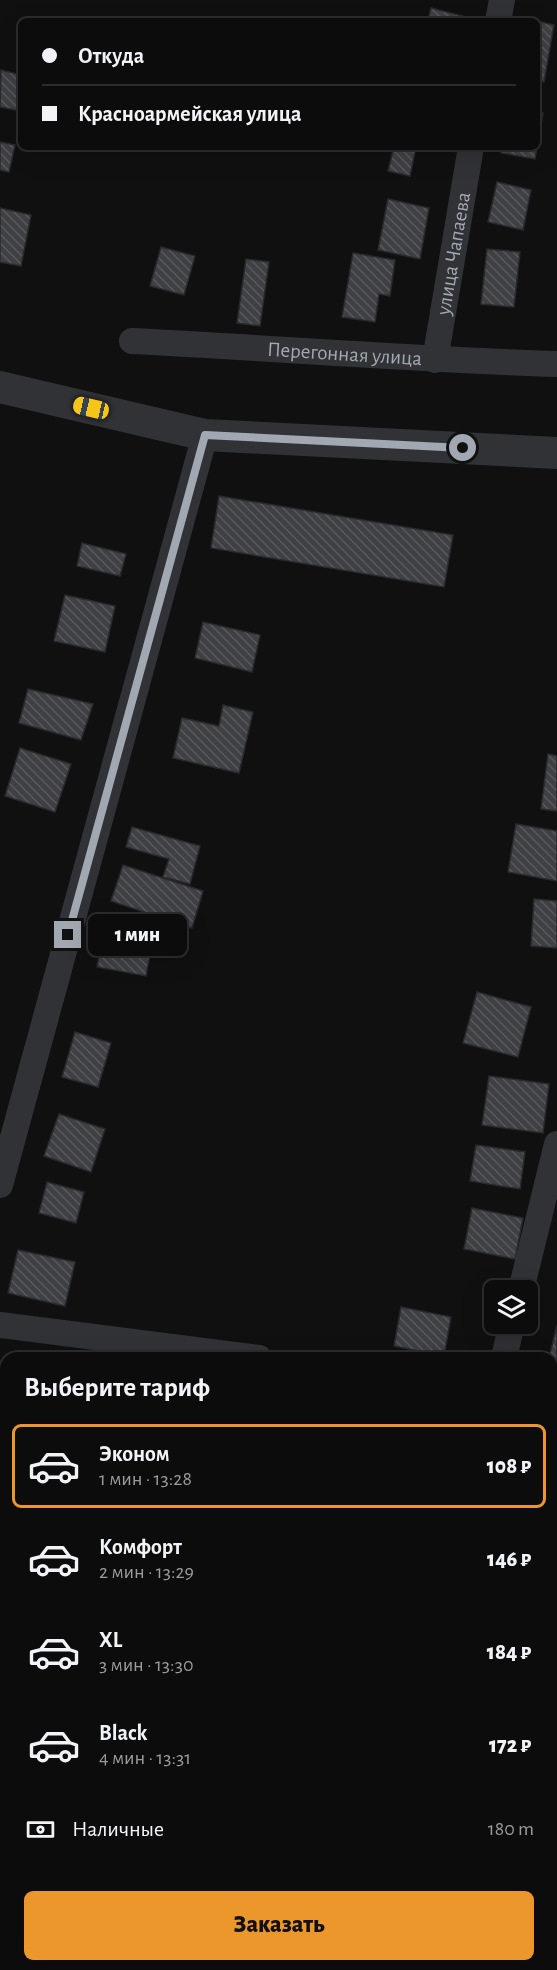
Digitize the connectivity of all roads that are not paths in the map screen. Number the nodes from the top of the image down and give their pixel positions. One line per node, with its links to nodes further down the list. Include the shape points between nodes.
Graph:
1 (502, 0): 2 (street)
2 (499, 18)
3 (470, 150): 5 (street, улица Чапаева)
4 (132, 341): 5 (street, Перегонная улица)
5 (435, 360): 6 (street, Перегонная улица)
6 (557, 364)
7 (0, 387): 8 (street)
8 (205, 435): 9 (street); 11 (street)
9 (557, 453)
10 (557, 1144): 12 (street)
11 (0, 1185)
12 (523, 1280)
13 (0, 1325): 15 (street)
14 (509, 1334): 16 (street)
15 (212, 1352)
16 (505, 1352)

